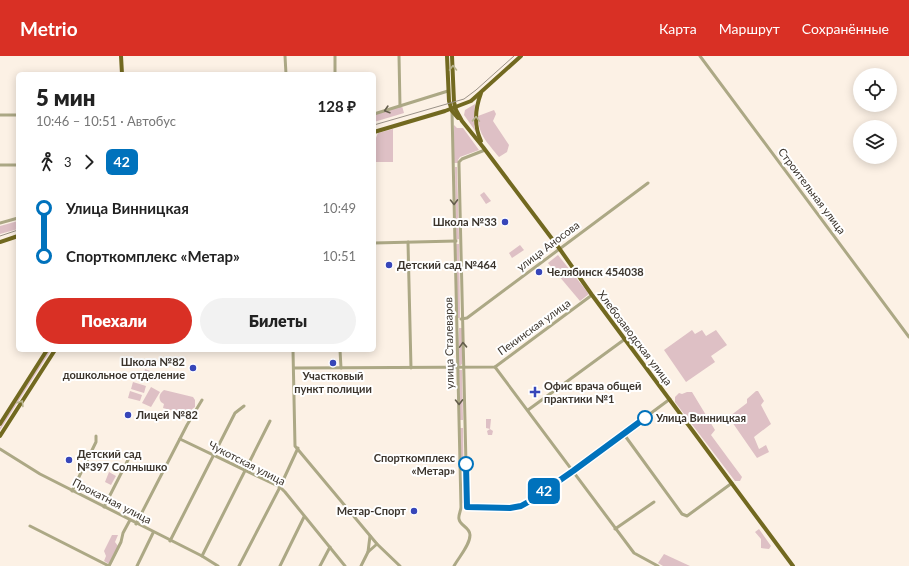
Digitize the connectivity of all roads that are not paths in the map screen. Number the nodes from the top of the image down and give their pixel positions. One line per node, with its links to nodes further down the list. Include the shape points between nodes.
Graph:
1 (122, 56): 9 (main road)
2 (286, 56): 10 (street)
3 (335, 56): 11 (street)
4 (399, 56): 15 (street)
5 (447, 56): 14 (main road, улица Сталеваров)
6 (452, 56): 12 (main road, улица Сталеваров, one-way to 6)
7 (521, 56): 13 (main road)
8 (700, 56): 39 (street, Строительная улица)
9 (122, 72)
10 (286, 72)
11 (335, 72)
12 (453, 91): 14 (main road); 16 (main road, улица Сталеваров)
13 (482, 91): 16 (main road, via 471,101); 21 (main road, one-way to 13, via 477,134 476,123 477,104)
14 (448, 92): 15 (street); 16 (main road, улица Сталеваров)
15 (400, 106): 17 (street, one-way to 17)
16 (452, 110): 20 (main road); 21 (main road, Хлебозаводская улица); 22 (street, улица Сталеваров)
17 (376, 113)
18 (0, 115): 19 (street)
19 (16, 115)
20 (376, 131)
21 (484, 148): 25 (street, via 462,159); 35 (main road, Хлебозаводская улица)
22 (453, 164): 25 (street); 30 (street, улица Сталеваров, one-way to 30)
23 (0, 165): 24 (street)
24 (16, 165)
25 (459, 165): 31 (street, улица Сталеваров)
26 (648, 183): 35 (street, улица Аносова)
27 (16, 219): 28 (street)
28 (0, 223)
29 (16, 237): 32 (main road)
30 (455, 241): 31 (street); 33 (street); 37 (street, улица Сталеваров)
31 (460, 241): 38 (street, улица Сталеваров)
32 (0, 242)
33 (408, 242): 34 (street); 48 (street)
34 (376, 243)
35 (559, 248): 36 (main road, Хлебозаводская улица); 38 (street, улица Аносова, via 467,318)
36 (592, 295): 40 (main road, Хлебозаводская улица); 45 (street, Пекинская улица)
37 (457, 319): 38 (street); 49 (street, улица Сталеваров)
38 (462, 319): 50 (street, улица Сталеваров, one-way to 38)
39 (909, 337)
40 (626, 339): 51 (main road, Хлебозаводская улица); 54 (street)
41 (46, 352): 56 (main road)
42 (54, 352): 60 (main road, one-way to 42)
43 (292, 352): 46 (street)
44 (340, 352): 47 (street)
45 (495, 367): 50 (street, Пекинская улица); 54 (street)
46 (294, 368): 47 (street, Пекинская улица); 63 (street)
47 (341, 368): 48 (street, Пекинская улица)
48 (411, 368): 49 (street, Пекинская улица)
49 (458, 368): 50 (street, Пекинская улица); 57 (street, улица Сталеваров, one-way to 57)
50 (463, 368): 58 (street, улица Сталеваров)
51 (670, 399): 59 (street); 69 (main road, Хлебозаводская улица)
52 (202, 400): 62 (street)
53 (244, 406): 66 (street, via 235,413)
54 (528, 410): 68 (street)
55 (270, 421): 67 (street)
56 (0, 424)
57 (460, 424): 58 (street); 74 (street, улица Сталеваров)
58 (465, 424): 75 (street, улица Сталеваров)
59 (623, 433): 68 (street); 69 (street, via 682,514 687,516)
60 (0, 436)
61 (96, 436): 71 (street, via 96,442)
62 (180, 439): 66 (street, Чукотская улица); 78 (street)
63 (296, 447): 70 (street); 82 (street)
64 (0, 449): 71 (street, Прокатная улица)
65 (132, 452): 73 (street)
66 (213, 455): 67 (street, Чукотская улица); 83 (street)
67 (246, 470): 70 (street, Чукотская улица); 87 (street)
68 (573, 471): 75 (street, via 521,506); 80 (street)
69 (732, 484): 99 (main road, Хлебозаводская улица)
70 (280, 487): 76 (street, Чукотская улица); 91 (street)
71 (72, 491): 73 (street, Прокатная улица)
72 (654, 502): 80 (street)
73 (104, 507): 77 (street, Прокатная улица)
74 (462, 507): 75 (street); 97 (street, улица Сталеваров, via 459,520 469,531 470,536)
75 (467, 507)
76 (304, 516): 85 (street, Чукотская улица); 92 (street)
77 (130, 520): 78 (street, Прокатная улица); 88 (street)
78 (136, 524): 81 (street, Прокатная улица)
79 (30, 526): 88 (street)
80 (615, 528): 98 (street, via 634,553)
81 (153, 533): 83 (street, Прокатная улица); 89 (street)
82 (370, 536): 84 (street); 86 (street)
83 (170, 541): 87 (street, Прокатная улица)
84 (377, 544): 86 (street); 96 (street)
85 (330, 547): 93 (street); 94 (street, Чукотская улица)
86 (368, 552): 95 (street)
87 (202, 556): 90 (street, Прокатная улица)
88 (109, 566)
89 (137, 566)
90 (218, 566)
91 (239, 566)
92 (280, 566)
93 (320, 566)
94 (345, 566)
95 (361, 566)
96 (400, 566)
97 (454, 566)
98 (658, 566)
99 (794, 566)

